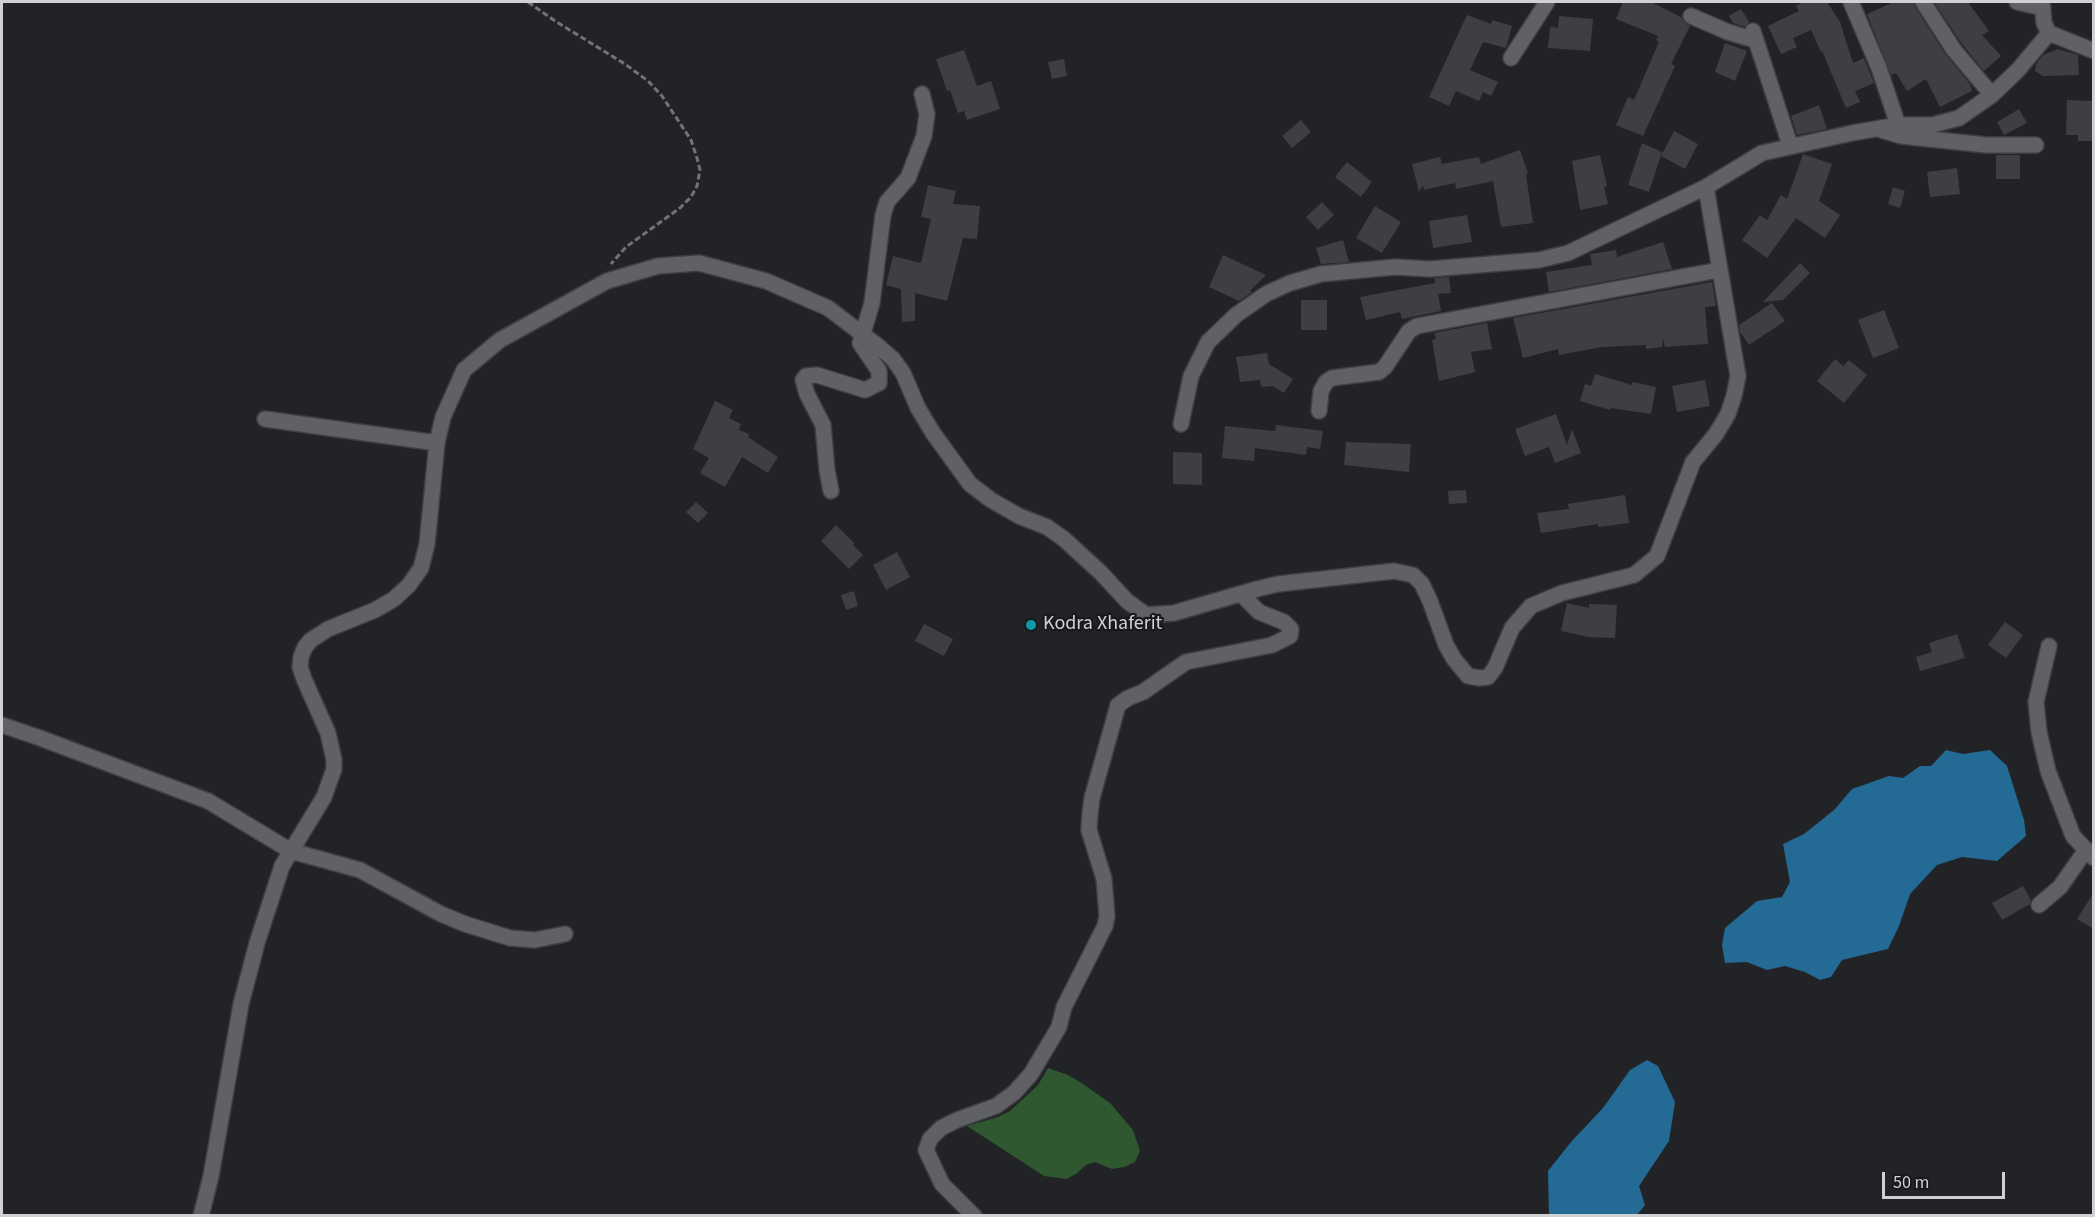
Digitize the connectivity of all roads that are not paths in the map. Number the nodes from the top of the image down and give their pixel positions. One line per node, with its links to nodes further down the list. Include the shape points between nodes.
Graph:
1 (1547, 2): 9 (street)
2 (1851, 2): 12 (street)
3 (1923, 2): 11 (street, via 1954,50)
4 (2018, 2): 5 (street)
5 (2042, 5): 7 (street)
6 (1691, 16): 15 (street, via 1728,32 1754,35)
7 (2049, 33): 8 (street); 11 (street)
8 (2094, 51)
9 (1511, 58)
10 (922, 94): 18 (street, via 927,114 924,136 908,178 885,208)
11 (1992, 95): 12 (street, via 1959,118 1932,125)
12 (1898, 125): 13 (street)
13 (1878, 129): 14 (street, via 1901,136 1986,146); 15 (street)
14 (2036, 145)
15 (1791, 146): 16 (street, via 1762,153)
16 (1706, 187): 17 (street); 21 (street, via 1568,253 1549,258 1321,274 1290,283 1236,315 1208,342 1191,376)
17 (1719, 270): 19 (street, via 1417,326 1379,372 1326,382); 24 (street, via 1738,376 1734,396 1716,434 1693,462 1658,556 1634,575 1562,593 1531,606 1512,628 1488,676 1468,676 1454,659 1422,584 1413,575 1381,571 1278,584)
18 (864, 334): 22 (street, via 828,308 756,278 699,263 658,266 607,281 500,340 464,370 443,417); 23 (street, via 860,343 879,371 879,383 865,390 818,375 803,380 823,425); 24 (street, via 903,373 933,433 970,484 1064,539 1135,608 1146,615 1174,613)
19 (1319, 411)
20 (265, 419): 22 (street)
21 (1181, 424)
22 (437, 443): 27 (street, via 421,568 394,599 328,629 311,640 301,657 304,679 328,734 334,769 324,797)
23 (831, 491)
24 (1241, 594): 32 (street, via 1259,612 1284,622 1291,629 1290,636 1272,645 1186,662 1118,705 1089,830 1104,879 1105,926 1064,1007 1059,1027 1031,1074 996,1106 957,1120 930,1139 926,1150 942,1184)
25 (2049, 646): 28 (street, via 2036,702 2039,732 2048,771 2073,836)
26 (2, 725): 27 (street, via 208,801)
27 (291, 851): 30 (street, via 360,870 441,914 488,932 536,940); 31 (street, via 275,885 248,974)
28 (2090, 854): 29 (street)
29 (2039, 905)
30 (565, 934)
31 (201, 1215)
32 (974, 1215)

